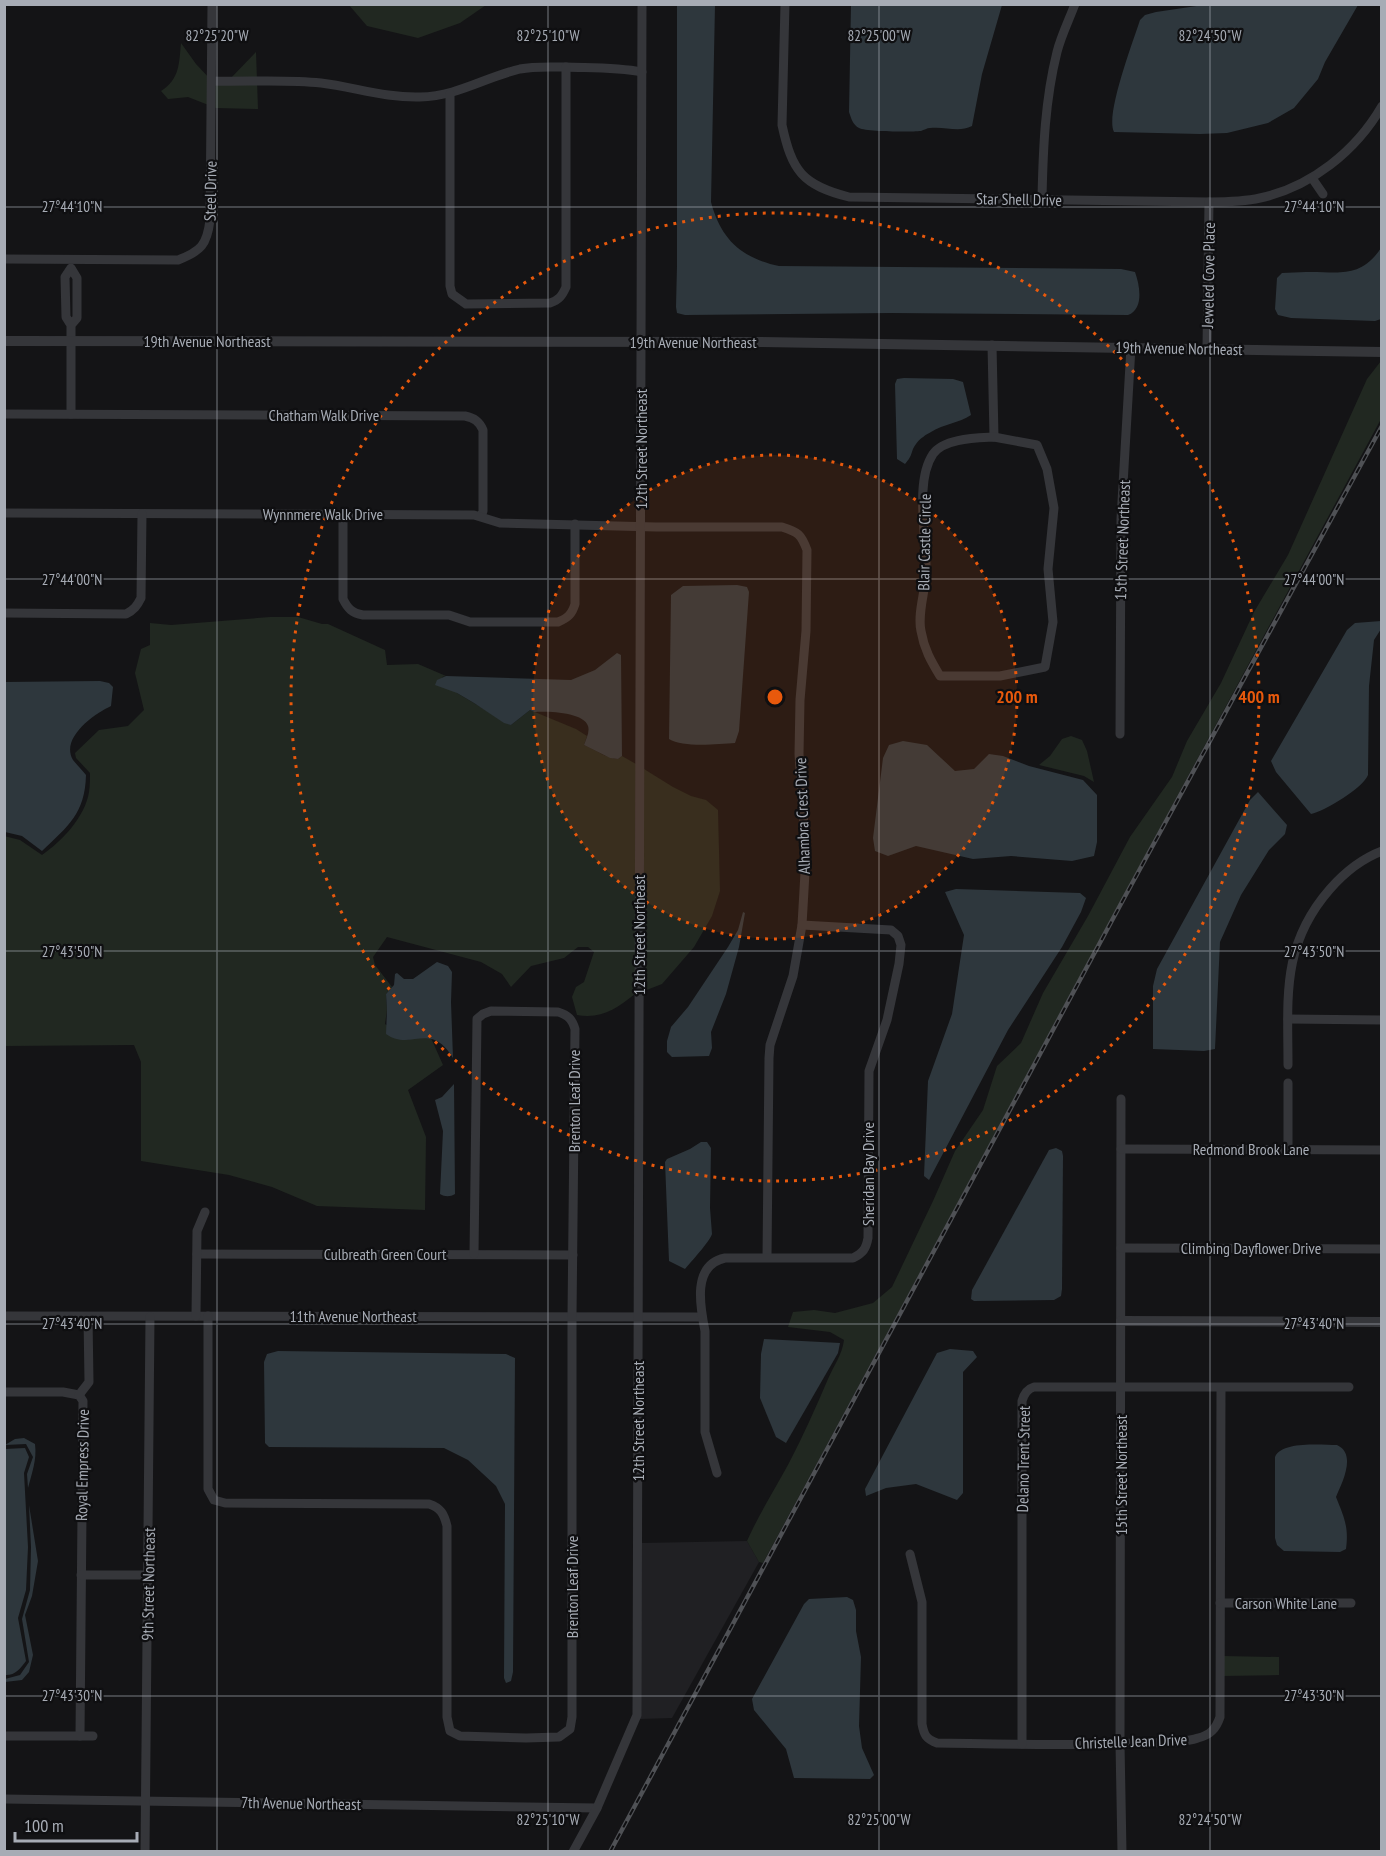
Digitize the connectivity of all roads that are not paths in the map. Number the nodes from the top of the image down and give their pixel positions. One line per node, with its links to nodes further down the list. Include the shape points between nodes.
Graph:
1 (212, 4): 7 (street, Steel Drive)
2 (642, 4): 6 (street, 12th Street Northeast)
3 (785, 4): 12 (street, Star Shell Drive, via 783,125 794,166 808,181 849,197)
4 (1075, 4): 12 (street, via 1058,51 1048,97)
5 (566, 67): 6 (street); 8 (street, via 522,68); 8 (street, via 566,287 563,295 550,303 466,304 452,294)
6 (642, 72): 18 (street, 12th Street Northeast)
7 (212, 81): 8 (street, via 309,82 404,97); 15 (street, Steel Drive, via 210,220 208,238 200,249 178,260)
8 (450, 94)
9 (1382, 106): 10 (street, Star Shell Drive, via 1350,148)
10 (1312, 178): 11 (street); 13 (street, Star Shell Drive, via 1262,198)
11 (1323, 194)
12 (1042, 199): 13 (street, Star Shell Drive)
13 (1209, 202): 21 (street, Jeweled Cove Place)
14 (4, 259): 15 (street, Steel Drive)
15 (71, 264): 17 (street, via 77,278 77,318 71,325)
16 (4, 341): 17 (street, 19th Avenue Northeast)
17 (71, 341): 18 (street, 19th Avenue Northeast); 24 (street)
18 (641, 342): 19 (street, 19th Avenue Northeast); 31 (street, 12th Street Northeast)
19 (992, 345): 20 (street, 19th Avenue Northeast); 25 (street)
20 (1131, 347): 21 (street, 19th Avenue Northeast); 33 (street, 15th Street Northeast, via 1121,519)
21 (1207, 348): 22 (street, 19th Avenue Northeast)
22 (1382, 352)
23 (4, 414): 24 (street, Chatham Walk Drive)
24 (71, 414): 29 (street, Chatham Walk Drive, via 474,418 483,430)
25 (994, 437): 25 (street, Blair Castle Circle, via 949,443 934,452 928,464 922,511 926,572 920,628 926,653 940,676 1000,676 1045,667 1053,622 1048,568 1054,508 1047,469 1037,445)
26 (4, 513): 27 (street, Wynnmere Walk Drive)
27 (142, 514): 28 (street, Wynnmere Walk Drive); 32 (street, via 141,598 133,610 126,614)
28 (343, 514): 29 (street, Wynnmere Walk Drive); 30 (street, via 343,599 347,608 363,615 449,615 470,622 567,619 575,604)
29 (481, 516): 30 (street, Wynnmere Walk Drive, via 501,523)
30 (575, 524): 31 (street, Wynnmere Walk Drive)
31 (640, 526): 35 (street, Alhambra Crest Drive, via 782,527 797,532 803,540 807,550 807,601 799,754 806,855); 57 (street, 12th Street Northeast)
32 (4, 614)
33 (1120, 734)
34 (1382, 851): 36 (street, via 1353,866 1308,919 1291,967)
35 (802, 925): 50 (street, Alhambra Crest Drive, via 793,976 770,1045); 50 (street, Sheridan Bay Drive, via 891,930 901,945 887,1020 869,1071 866,1249 853,1258)
36 (1288, 1019): 37 (street); 38 (street)
37 (1382, 1020)
38 (1288, 1065)
39 (1288, 1083): 42 (street)
40 (1122, 1099): 41 (street, 15th Street Northeast)
41 (1121, 1149): 42 (street, Redmond Brook Lane); 45 (street, 15th Street Northeast)
42 (1288, 1149): 43 (street, Redmond Brook Lane)
43 (1382, 1150)
44 (206, 1212): 47 (street, via 197,1230)
45 (1121, 1248): 46 (street, Climbing Dayflower Drive); 59 (street, 15th Street Northeast)
46 (1382, 1249)
47 (196, 1254): 48 (street, Culbreath Green Court); 52 (street)
48 (474, 1254): 49 (street, Culbreath Green Court); 49 (street, Brenton Leaf Drive, via 477,1019 491,1011 558,1012 567,1015 575,1029)
49 (573, 1255): 56 (street, Brenton Leaf Drive)
50 (768, 1257): 58 (street, Sheridan Bay Drive, via 725,1258 705,1270 701,1280)
51 (4, 1316): 54 (street, 11th Avenue Northeast)
52 (196, 1316): 53 (street, 11th Avenue Northeast); 55 (street, 11th Avenue Northeast)
53 (208, 1316): 56 (street, 11th Avenue Northeast); 56 (street, Brenton Leaf Drive, via 208,1488 214,1500 429,1503 439,1507 447,1526 450,1731 460,1736 526,1738 560,1737 570,1729 572,1717)
54 (88, 1317): 55 (street, 11th Avenue Northeast); 65 (street, via 89,1382)
55 (150, 1317): 69 (street, 9th Street Northeast)
56 (572, 1317): 57 (street, 11th Avenue Northeast)
57 (639, 1317): 58 (street, 11th Avenue Northeast); 79 (street, 12th Street Northeast, via 637,1715)
58 (702, 1317): 66 (street, Sheridan Bay Drive, via 705,1432)
59 (1120, 1321): 60 (street); 61 (street, 15th Street Northeast)
60 (1382, 1322)
61 (1121, 1387): 63 (street, Delano Trent Street); 75 (street, Delano Trent Street, via 1034,1387 1022,1401); 76 (street, 15th Street Northeast)
62 (1349, 1387): 63 (street, Delano Trent Street)
63 (1221, 1388): 70 (street, Christelle Jean Drive)
64 (4, 1392): 65 (street, Royal Empress Drive)
65 (78, 1395): 68 (street, Royal Empress Drive, via 83,1401)
66 (717, 1473)
67 (910, 1554): 75 (street, Christelle Jean Drive, via 922,1602 922,1724 927,1739 937,1743)
68 (81, 1575): 69 (street); 73 (street, Royal Empress Drive)
69 (148, 1575): 78 (street, 9th Street Northeast)
70 (1220, 1603): 71 (street, Carson White Lane); 76 (street, Christelle Jean Drive, via 1217,1727 1209,1734 1186,1741)
71 (1351, 1604)
72 (4, 1736): 73 (street)
73 (80, 1736): 74 (street)
74 (93, 1736)
75 (1022, 1744): 76 (street, Christelle Jean Drive)
76 (1120, 1744): 82 (street, 15th Street Northeast)
77 (4, 1799): 78 (street, 7th Avenue Northeast)
78 (146, 1801): 79 (street, 7th Avenue Northeast); 80 (street, 9th Street Northeast)
79 (597, 1808): 81 (street, 12th Street Northeast)
80 (145, 1851)
81 (573, 1851)
82 (1122, 1851)

